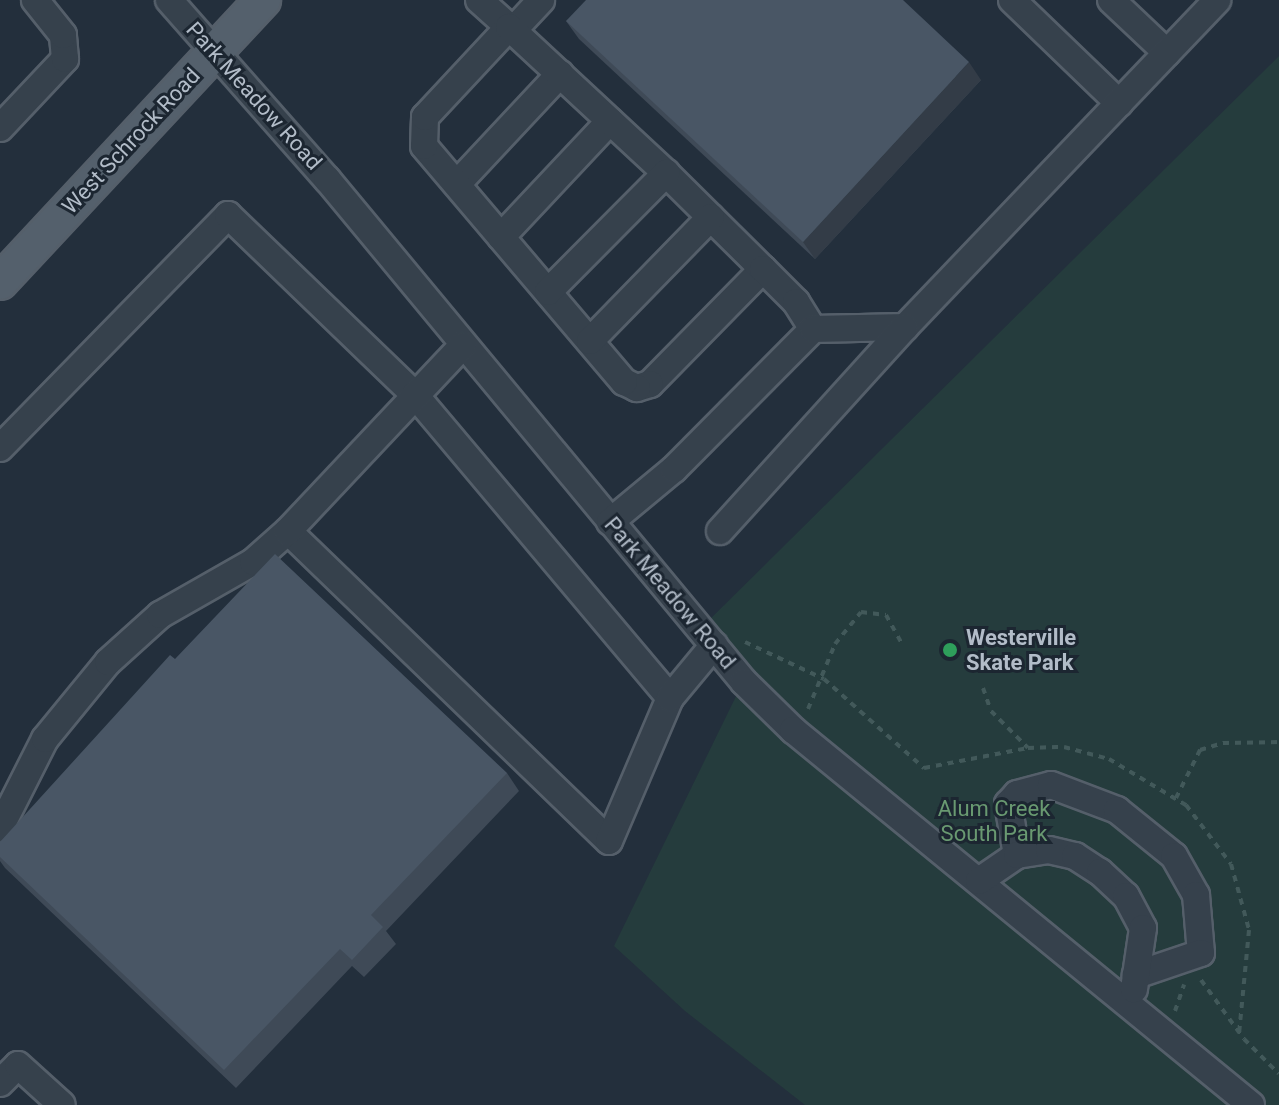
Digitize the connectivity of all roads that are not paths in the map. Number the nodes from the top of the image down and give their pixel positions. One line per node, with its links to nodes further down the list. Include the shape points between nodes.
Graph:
1 (35, 0): 15 (street, via 63,35 65,59)
2 (169, 0): 10 (street, Park Meadow Road)
3 (263, 0): 10 (main road, West Schrock Road)
4 (479, 0): 9 (street)
5 (541, 0): 9 (street, via 518,25)
6 (1012, 0): 13 (street)
7 (1111, 0): 11 (street)
8 (1214, 1): 11 (street)
9 (509, 27): 12 (street); 17 (street, via 425,117 424,146)
10 (213, 53): 21 (main road, West Schrock Road); 26 (street, Park Meadow Road, via 327,179)
11 (1167, 53): 13 (street)
12 (560, 74): 14 (street); 17 (street)
13 (1119, 103): 23 (street)
14 (610, 121): 16 (street); 19 (street)
15 (0, 128)
16 (666, 173): 18 (street); 22 (street)
17 (457, 184): 19 (street)
18 (711, 217): 20 (street); 25 (street)
19 (501, 237): 22 (street)
20 (763, 269): 24 (street, via 796,302); 25 (street, via 650,384 637,388 624,382)
21 (0, 282)
22 (548, 292): 25 (street)
23 (905, 327): 24 (street); 31 (street)
24 (813, 329): 29 (street, via 674,469)
25 (590, 341)
26 (463, 345): 27 (street); 29 (street, Park Meadow Road)
27 (415, 395): 28 (street, via 228,215); 30 (street); 33 (street)
28 (0, 448)
29 (610, 522): 32 (street, Park Meadow Road)
30 (288, 531): 33 (street, via 609,841); 34 (street, via 253,562 160,615 108,662 45,739)
31 (720, 531)
32 (714, 645): 33 (street); 36 (street, Park Meadow Road, via 793,730)
33 (670, 698)
34 (0, 828)
35 (1017, 855): 36 (street); 37 (street, via 1049,850 1075,856 1126,896 1143,928); 37 (street, via 1008,804 1017,794 1051,785 1117,810 1174,856 1196,895 1201,953 1182,964)
36 (979, 881): 38 (street, Park Meadow Road)
37 (1136, 975): 38 (street)
38 (1131, 1004): 41 (street, Park Meadow Road)
39 (0, 1083): 40 (street, via 18,1065)
40 (62, 1105)
41 (1251, 1105)

